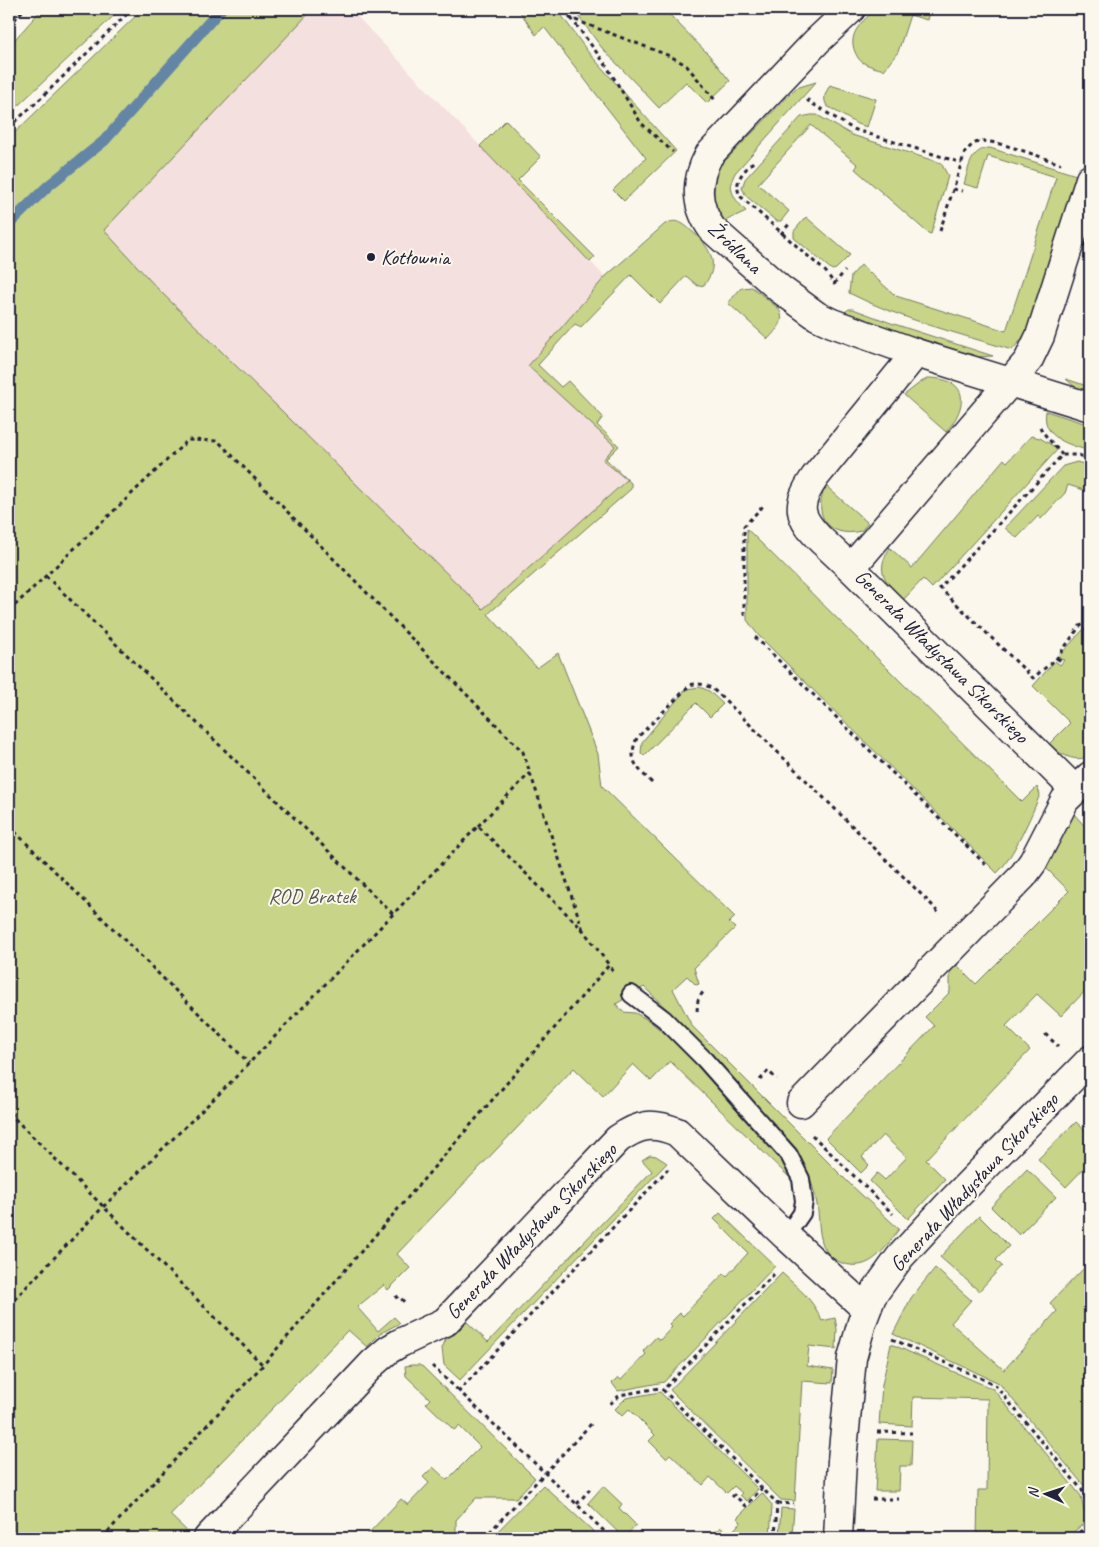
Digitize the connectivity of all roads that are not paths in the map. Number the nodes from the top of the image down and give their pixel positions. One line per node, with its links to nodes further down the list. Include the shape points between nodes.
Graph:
1 (851, 9): 3 (street, Źródlana, via 709,155 700,177 699,198 705,219 712,229 780,289 817,316)
2 (1080, 173): 4 (street, via 1040,336 1028,360)
3 (916, 353): 4 (street, Źródlana); 6 (street, via 806,489 802,504 808,526)
4 (1010, 383): 5 (street, Źródlana); 6 (street, Generała Władysława Sikorskiego)
5 (1090, 407)
6 (850, 568): 7 (street, Generała Władysława Sikorskiego)
7 (1082, 783): 10 (street, Generała Władysława Sikorskiego, via 1064,800 1022,877)
8 (630, 994): 11 (lane, via 664,1019 789,1155 801,1178 804,1201 802,1213)
9 (1090, 1060): 12 (street, Generała Władysława Sikorskiego, via 918,1238 880,1284)
10 (801, 1103)
11 (786, 1236): 12 (street, Generała Władysława Sikorskiego); 13 (street, Generała Władysława Sikorskiego, via 676,1132 653,1125 629,1132 445,1322 400,1343 373,1363)
12 (866, 1309): 14 (street, Generała Władysława Sikorskiego, via 848,1382)
13 (208, 1538)
14 (838, 1538)

